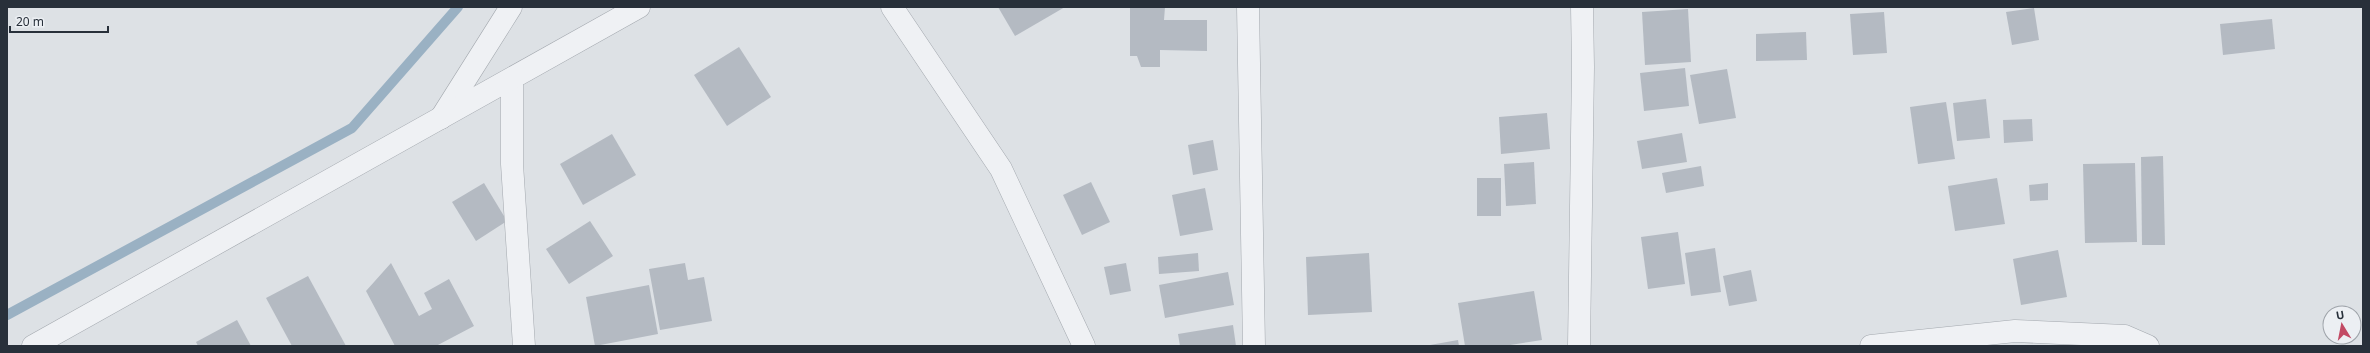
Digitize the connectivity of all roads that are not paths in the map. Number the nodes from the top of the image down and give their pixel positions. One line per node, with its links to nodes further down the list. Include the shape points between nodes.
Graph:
1 (511, 7): 7 (street)
2 (638, 7): 6 (street)
3 (892, 7): 10 (street, via 1001,170)
4 (1248, 7): 11 (street)
5 (1582, 7): 12 (street)
6 (512, 80): 7 (street); 9 (street, via 512,164)
7 (440, 120): 8 (street)
8 (33, 346)
9 (524, 346)
10 (1084, 346)
11 (1254, 346)
12 (1579, 346)
13 (1871, 346): 14 (street, via 2015,331 2125,336)
14 (2148, 346)

